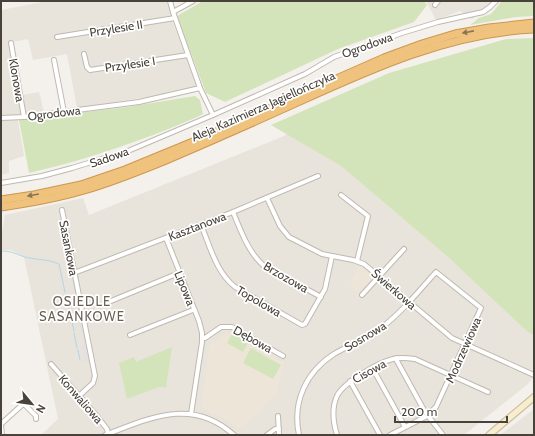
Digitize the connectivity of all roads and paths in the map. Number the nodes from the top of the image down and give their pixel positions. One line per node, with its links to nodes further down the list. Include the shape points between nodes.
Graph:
1 (170, 1): 6 (street)
2 (193, 1): 6 (street)
3 (438, 1): 5 (street)
4 (496, 1): 17 (street, Ogrodowa, via 483,12 402,32 334,57 305,74)
5 (435, 5)
6 (173, 12): 7 (street)
7 (175, 18): 10 (street, Przylesie II); 13 (street)
8 (534, 23): 24 (highway, Aleja Kazimierza Jagiellończyka, one-way to 24, via 455,34 422,44 125,170 81,185)
9 (534, 29): 25 (highway, Aleja Kazimierza Jagiellończyka, via 490,34 427,49 386,64 130,174 84,190)
10 (57, 37)
11 (11, 43): 18 (street, Klonowa)
12 (84, 54): 13 (street, Przylesie I, via 90,70)
13 (188, 55): 15 (street)
14 (54, 60): 16 (street)
15 (200, 88): 16 (street, Ogrodowa, via 139,102); 17 (street)
16 (64, 112): 18 (street, Ogrodowa)
17 (213, 115): 21 (street, Sadowa, via 99,161 42,176)
18 (24, 116): 19 (street, Ogrodowa)
19 (1, 118)
20 (318, 176): 23 (street, Kasztanowa)
21 (1, 183)
22 (342, 195): 32 (street, via 368,216)
23 (266, 198): 27 (street, Kasztanowa); 31 (street, Świerkowa, via 287,235 315,251)
24 (1, 200)
25 (1, 207)
26 (62, 210): 33 (street, Sasankowa)
27 (233, 212): 28 (street, Kasztanowa); 37 (street, Brzozowa, via 248,248 256,259 264,266)
28 (200, 225): 29 (street, Kasztanowa); 37 (street, Topolowa, via 222,274 232,285 302,325)
29 (166, 238): 33 (street, Kasztanowa); 34 (street, Lipowa)
30 (404, 249): 35 (street)
31 (332, 256): 32 (street, Świerkowa); 37 (street)
32 (357, 261): 35 (street, Świerkowa, via 368,266)
33 (74, 273): 53 (street, Sasankowa, via 95,376 94,383)
34 (179, 274): 38 (street); 41 (street, Lipowa)
35 (380, 277): 36 (street); 39 (street, Świerkowa)
36 (362, 295)
37 (321, 297)
38 (110, 301)
39 (410, 302): 40 (street, Sosnowa, via 436,272); 44 (street, Świerkowa, via 444,332); 67 (street, Sosnowa, via 379,330 335,353 314,370 299,398)
40 (482, 308): 44 (street, Modrzewiowa)
41 (193, 310): 42 (street); 43 (street, Lipowa, via 200,324)
42 (130, 335)
43 (202, 338): 45 (street, Dębowa, via 223,326 232,326); 55 (street)
44 (466, 344): 49 (street, Świerkowa); 50 (street, Modrzewiowa)
45 (283, 356)
46 (397, 358): 48 (street, Cisowa); 50 (street, Cisowa, via 415,359); 56 (street)
47 (51, 364): 53 (street, Konwaliowa)
48 (372, 369): 51 (street, Cisowa); 60 (street)
49 (534, 375)
50 (451, 376): 52 (street, Cisowa); 56 (street, Modrzewiowa, via 438,405)
51 (350, 381): 68 (street, Cisowa, via 339,392 335,402 333,417); 69 (street)
52 (488, 392)
53 (79, 396): 62 (street, Konwaliowa, via 107,429)
54 (534, 397): 72 (main road)
55 (192, 414): 62 (street, via 159,415); 64 (street, via 216,422)
56 (428, 415): 60 (street, Modrzewiowa); 71 (street)
57 (278, 416): 61 (street)
58 (36, 419): 59 (street, via 23,404)
59 (1, 424): 63 (street)
60 (405, 427): 70 (street, Modrzewiowa)
61 (279, 429): 65 (street); 66 (street)
62 (107, 434)
63 (2, 435)
64 (234, 435)
65 (267, 435)
66 (279, 435)
67 (299, 435)
68 (337, 435)
69 (380, 435)
70 (390, 435)
71 (443, 435)
72 (489, 435)

